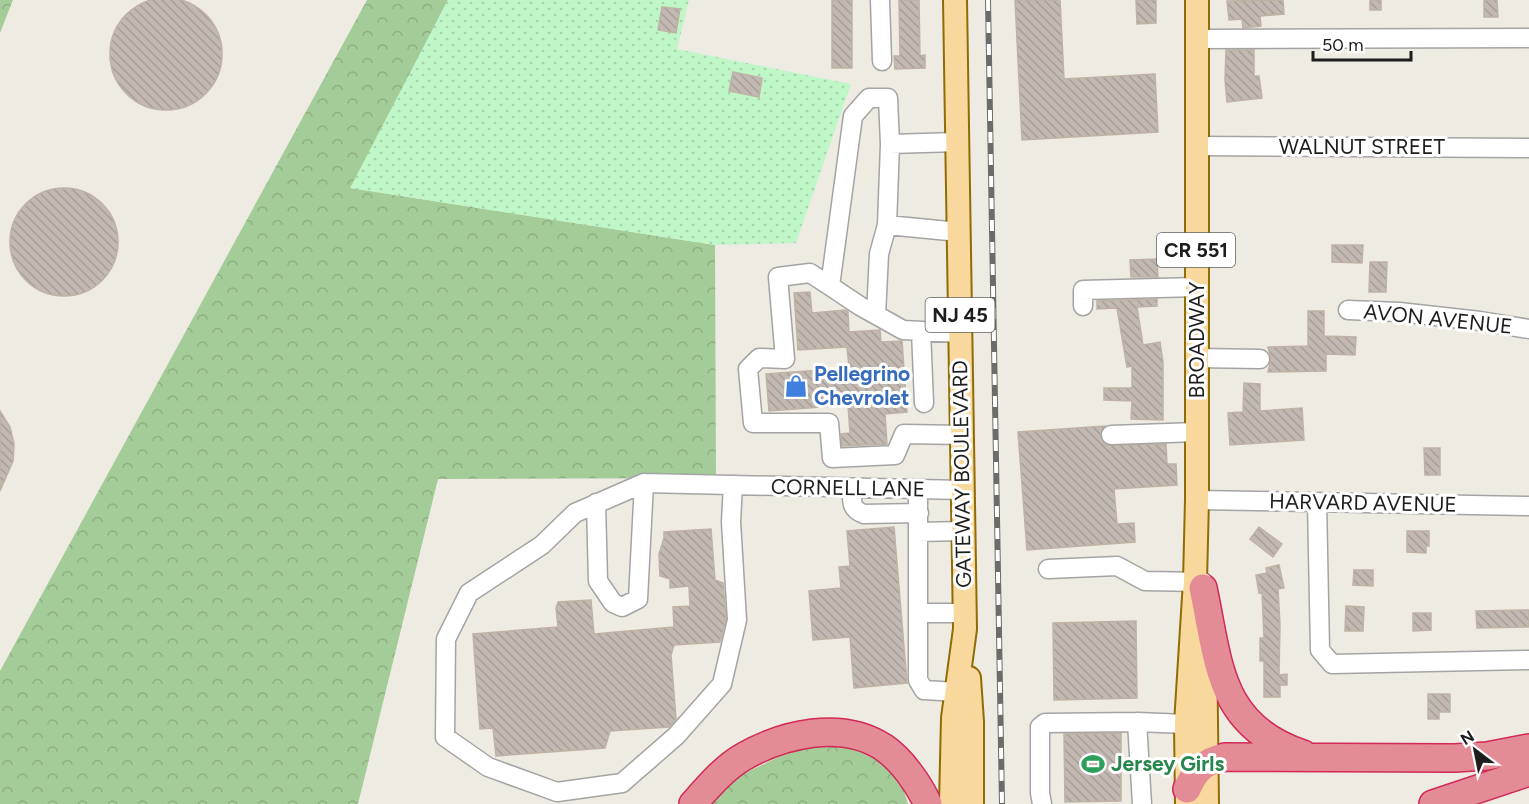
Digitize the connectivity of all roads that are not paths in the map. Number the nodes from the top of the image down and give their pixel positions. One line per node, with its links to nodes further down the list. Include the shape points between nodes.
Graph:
1 (880, 0): 6 (street)
2 (955, 0): 7 (main road, GATEWAY BOULEVARD / NJ 45)
3 (1197, 0): 5 (main road, BROADWAY / CR 551)
4 (1529, 38): 5 (street)
5 (1197, 39): 9 (main road, BROADWAY / CR 551)
6 (882, 61)
7 (957, 142): 8 (street); 12 (main road, GATEWAY BOULEVARD / NJ 45)
8 (890, 144): 11 (street); 13 (street, via 888,98 869,98 853,117)
9 (1196, 146): 10 (street, WALNUT STREET); 14 (main road, BROADWAY / CR 551)
10 (1529, 148)
11 (888, 225): 12 (street); 17 (street, via 879,254)
12 (959, 232): 20 (main road, GATEWAY BOULEVARD / NJ 45)
13 (831, 286): 17 (street); 25 (street, via 810,273 778,277 785,359 759,358 747,369 753,423 829,423 832,459 895,455 904,434)
14 (1197, 287): 15 (street, via 1083,290); 21 (main road, BROADWAY / CR 551)
15 (1083, 306)
16 (1348, 310): 18 (street, AVON AVENUE, via 1399,312)
17 (876, 315): 19 (street, via 903,330)
18 (1529, 329)
19 (921, 331): 20 (street); 23 (street)
20 (960, 333): 25 (main road, GATEWAY BOULEVARD / NJ 45)
21 (1197, 358): 22 (street); 24 (main road, BROADWAY / CR 551)
22 (1260, 359)
23 (924, 404)
24 (1197, 432): 26 (street); 32 (main road, BROADWAY / CR 551)
25 (962, 435): 31 (main road, GATEWAY BOULEVARD / NJ 45)
26 (1111, 435)
27 (644, 483): 28 (street, CORNELL LANE); 34 (street); 34 (street, via 638,599 622,607 613,603 598,581)
28 (733, 485): 29 (street, CORNELL LANE); 34 (street, via 731,522 737,620 722,684 676,736 622,783 557,792 488,767 445,737 446,639 469,593 542,544 575,513)
29 (852, 488): 30 (street, CORNELL LANE); 36 (street, via 852,507 856,511)
30 (918, 489): 31 (street, CORNELL LANE); 36 (street)
31 (963, 490): 37 (main road, GATEWAY BOULEVARD / NJ 45)
32 (1197, 500): 33 (street, HARVARD AVENUE); 40 (main road, BROADWAY / CR 551)
33 (1317, 502): 35 (street, HARVARD AVENUE); 43 (street, via 1320,650 1332,664)
34 (596, 503)
35 (1529, 506)
36 (918, 513): 38 (street)
37 (963, 531): 38 (street); 42 (main road, GATEWAY BOULEVARD / NJ 45)
38 (918, 532): 41 (street)
39 (1048, 569): 40 (street, via 1117,566 1145,580)
40 (1200, 584): 46 (main road, BROADWAY / CR 551); 48 (highway, via 1225,686 1239,713 1273,741); 49 (main road, BROADWAY / CR 551)
41 (918, 613): 42 (street); 44 (street, via 920,685 924,690)
42 (965, 621): 44 (main road, GATEWAY BOULEVARD / NJ 45); 55 (main road, NJ 45, via 972,722)
43 (1529, 660)
44 (957, 692): 54 (main road, GATEWAY BOULEVARD / NJ 45)
45 (1137, 722): 46 (street); 56 (street, via 1042,725); 57 (street)
46 (1186, 724): 51 (main road, BROADWAY / CR 551)
47 (1529, 748): 48 (highway, via 1472,757)
48 (1321, 759): 49 (highway, via 1225,757)
49 (1208, 762): 51 (highway, via 1196,772)
50 (1529, 772): 58 (highway)
51 (1194, 799)
52 (693, 804): 53 (highway, via 742,758 784,738 827,732 861,737 883,747 904,766)
53 (928, 804)
54 (951, 804)
55 (972, 804)
56 (1042, 804)
57 (1142, 804)
58 (1434, 804)

